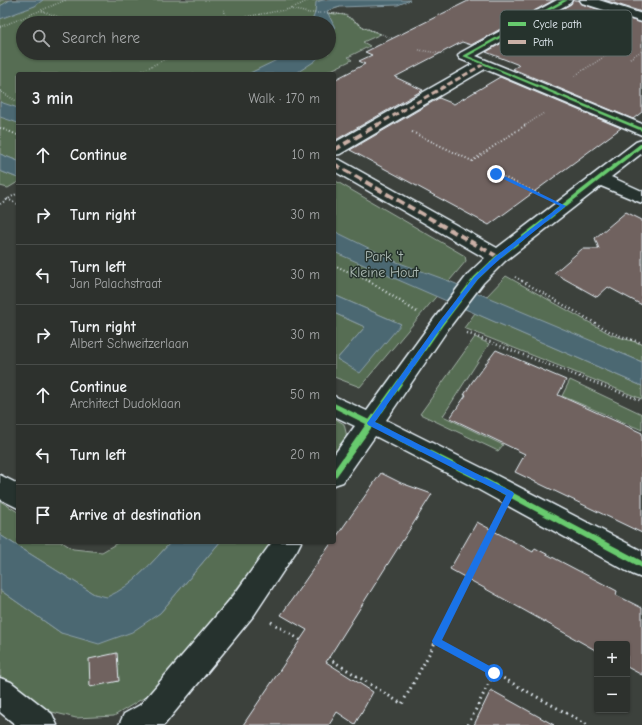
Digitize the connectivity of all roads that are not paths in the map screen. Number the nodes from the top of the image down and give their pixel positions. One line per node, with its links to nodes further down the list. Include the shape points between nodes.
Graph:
1 (566, 0): 3 (street)
2 (586, 0): 4 (street)
3 (548, 10)
4 (617, 10)
5 (632, 15): 6 (street)
6 (642, 18)
7 (500, 37): 8 (street, via 465,56)
8 (484, 64): 9 (street); 11 (street)
9 (642, 130)
10 (642, 145): 13 (street)
11 (336, 149)
12 (336, 165): 15 (street)
13 (598, 178): 14 (street); 15 (street)
14 (642, 198)
15 (498, 257): 17 (street, via 476,278)
16 (336, 406): 17 (street)
17 (371, 423): 18 (street); 22 (street)
18 (336, 472)
19 (0, 486): 20 (street)
20 (16, 497)
21 (287, 544): 25 (street, via 244,605 152,716)
22 (642, 565)
23 (0, 693): 24 (street)
24 (41, 725)
25 (135, 725)

